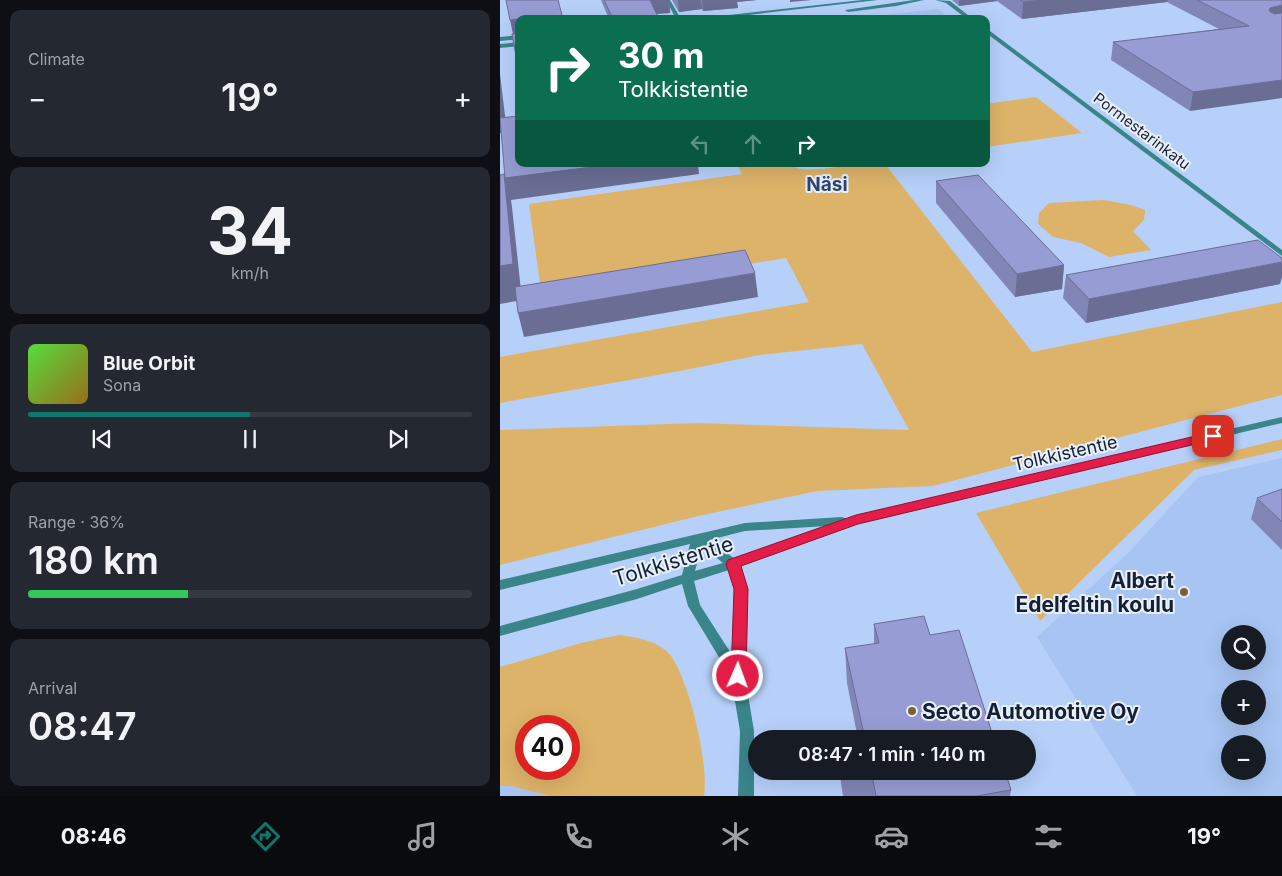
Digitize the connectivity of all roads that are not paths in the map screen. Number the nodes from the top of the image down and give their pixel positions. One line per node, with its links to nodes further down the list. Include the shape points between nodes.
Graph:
1 (668, 0): 6 (street)
2 (876, 0): 7 (street)
3 (922, 0): 5 (street)
4 (937, 0): 8 (street, via 948,2)
5 (838, 11)
6 (677, 15)
7 (734, 15)
8 (966, 15)
9 (990, 33): 14 (street, Pormestarinkatu)
10 (515, 37): 11 (street)
11 (500, 39)
12 (515, 44): 13 (street)
13 (500, 46)
14 (1282, 254)
15 (1282, 420): 16 (street, Tolkkistentie)
16 (856, 520): 17 (street, Tolkkistentie, via 744,527); 18 (street, Tolkkistentie)
17 (698, 537): 18 (street); 19 (street); 20 (street, Tolkkistentie)
18 (733, 564): 19 (street, Tolkkistentie); 22 (street, via 741,589)
19 (687, 578): 21 (street, Tolkkistentie); 22 (street, via 694,606)
20 (500, 586)
21 (500, 631)
22 (738, 676): 23 (street, via 747,731)
23 (746, 796)

